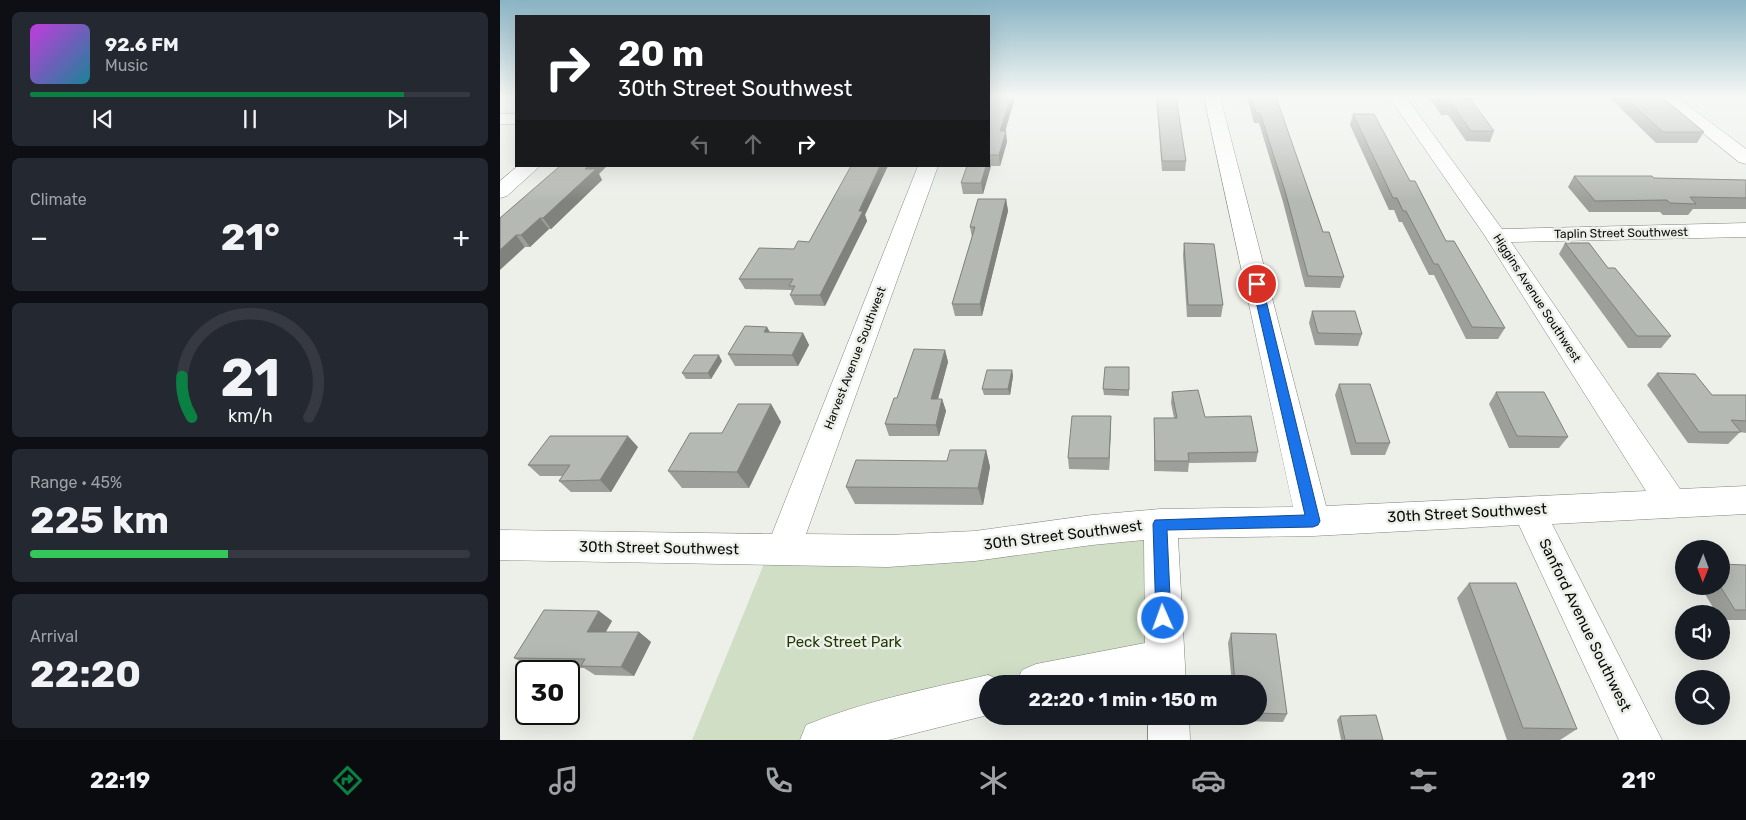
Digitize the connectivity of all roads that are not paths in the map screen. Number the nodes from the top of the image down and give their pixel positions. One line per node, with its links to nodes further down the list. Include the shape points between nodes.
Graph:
1 (1220, 132): 13 (street)
2 (1422, 132): 9 (street, Higgins Avenue Southwest)
3 (1711, 132): 4 (street)
4 (1746, 158)
5 (529, 167): 7 (street)
6 (928, 167): 16 (street, Harvest Avenue Southwest)
7 (500, 192)
8 (1746, 230): 9 (street, Taplin Street Southwest)
9 (1496, 236): 11 (street, Higgins Avenue Southwest)
10 (1746, 500): 11 (street, 30th Street Southwest)
11 (1671, 503): 12 (street, 30th Street Southwest)
12 (1529, 511): 13 (street, 30th Street Southwest); 23 (street, Sanford Avenue Southwest)
13 (1313, 521): 14 (street, 30th Street Southwest)
14 (1160, 524): 16 (street, 30th Street Southwest, via 975,546 888,551); 17 (street)
15 (500, 546): 16 (street, 30th Street Southwest)
16 (783, 550)
17 (1166, 671): 18 (street)
18 (1126, 675)
19 (979, 697): 21 (street, via 906,714)
20 (1168, 725): 22 (street)
21 (821, 740)
22 (1169, 740)
23 (1641, 740)

